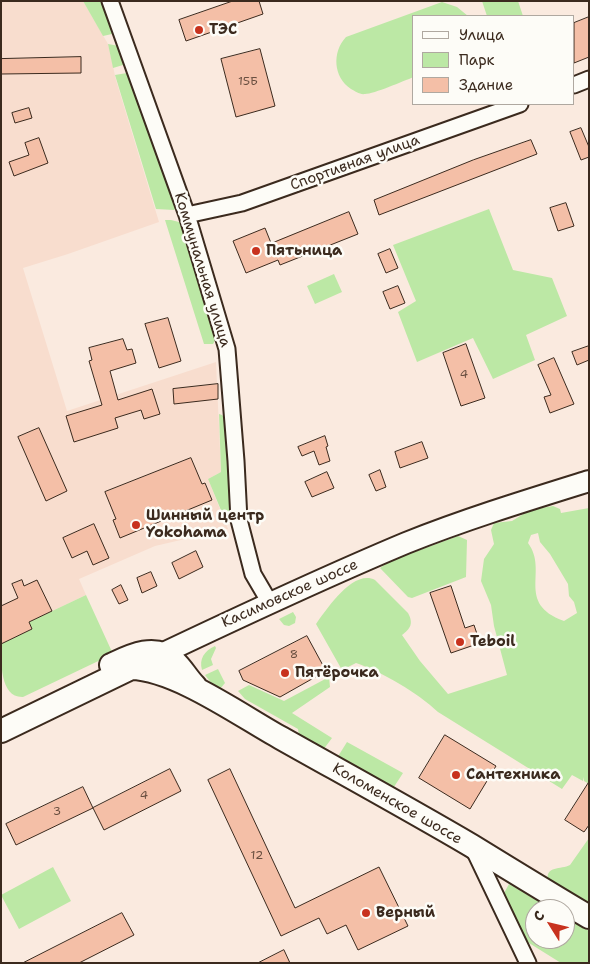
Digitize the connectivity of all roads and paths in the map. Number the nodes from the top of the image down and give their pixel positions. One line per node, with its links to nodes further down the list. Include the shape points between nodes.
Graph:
1 (110, 1): 5 (street, Коммунальная улица)
2 (589, 79): 3 (street)
3 (575, 85)
4 (517, 105): 5 (street, Спортивная улица, via 242,203)
5 (187, 215): 8 (street, Коммунальная улица, via 227,348 239,520 252,574)
6 (589, 466): 8 (main road, Касимовское шоссе, via 456,510 364,547)
7 (589, 481): 8 (main road, Касимовское шоссе, via 469,520)
8 (267, 598): 9 (main road, Касимовское шоссе); 10 (main road, Касимовское шоссе)
9 (182, 632): 11 (main road); 12 (main road, Касимовское шоссе)
10 (207, 632): 11 (main road, Касимовское шоссе); 13 (main road, via 186,654 184,662)
11 (161, 654): 12 (main road, via 146,652); 13 (main road, Коломенское шоссе, via 174,661)
12 (133, 661): 13 (main road, Коломенское шоссе); 14 (main road, Касимовское шоссе)
13 (189, 684): 15 (main road, Коломенское шоссе)
14 (8, 720)
15 (472, 846): 16 (main road, Коломенское шоссе); 17 (street)
16 (589, 917)
17 (528, 963)

